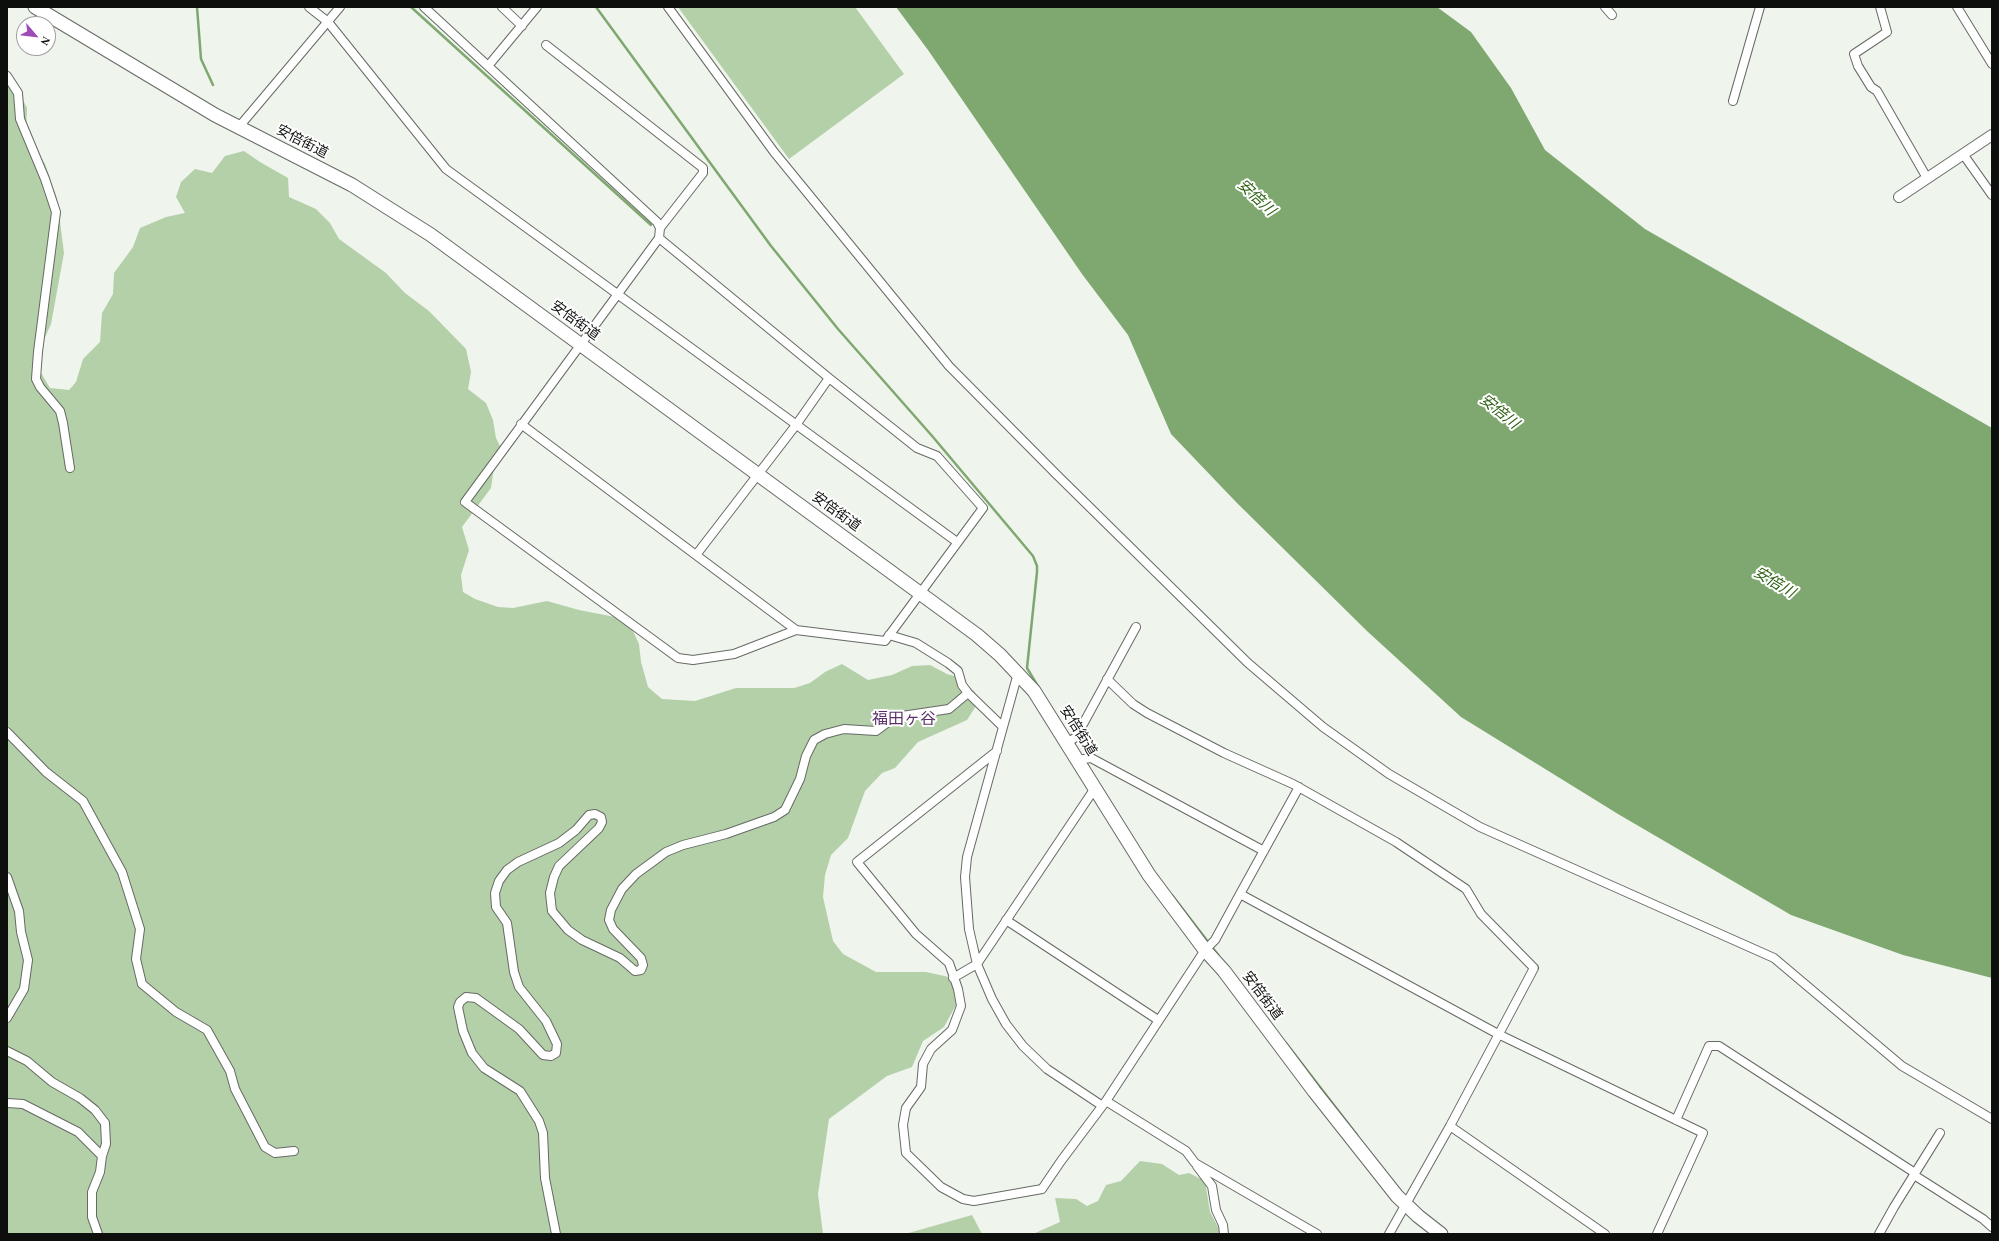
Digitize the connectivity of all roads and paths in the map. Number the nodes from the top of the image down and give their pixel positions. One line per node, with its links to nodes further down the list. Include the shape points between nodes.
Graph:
1 (36, 7): 20 (main road, 安倍街道)
2 (309, 7): 13 (street)
3 (340, 7): 13 (street)
4 (424, 7): 17 (street)
5 (502, 7): 14 (street)
6 (537, 7): 14 (street)
7 (668, 7): 64 (street, via 774,152 949,366 1248,663 1323,727 1389,774 1480,827 1774,958 1902,1066)
8 (1605, 7): 12 (street)
9 (1760, 7): 19 (street)
10 (1880, 7): 23 (street, via 1887,32 1854,54 1858,66 1871,88 1877,91)
11 (1957, 7): 16 (street)
12 (1612, 15)
13 (328, 22): 20 (street); 28 (street, via 446,169)
14 (522, 26): 17 (street)
15 (546, 45): 26 (street, via 703,168 703,174)
16 (1992, 64)
17 (488, 66): 26 (street, via 657,222)
18 (7, 76): 33 (street, via 18,93 20,119 45,178 56,212 36,379 60,411)
19 (1733, 101)
20 (238, 128): 29 (main road, 安倍街道, via 352,185 398,213)
21 (1992, 135): 22 (street)
22 (1963, 154): 23 (street); 24 (street)
23 (1927, 178): 25 (street)
24 (1992, 195)
25 (1899, 197)
26 (660, 228): 27 (street)
27 (659, 238): 28 (street); 30 (street)
28 (619, 295): 29 (street); 32 (street)
29 (581, 346): 31 (street); 34 (main road, 安倍街道)
30 (828, 378): 32 (street); 35 (street, via 917,448 936,456 983,508)
31 (521, 424): 36 (street); 39 (street, via 465,502 471,508 678,658 693,660 734,654)
32 (796, 425): 34 (street); 35 (street)
33 (70, 468)
34 (757, 474): 36 (street); 37 (main road, 安倍街道)
35 (957, 542): 37 (street)
36 (696, 555): 39 (street)
37 (920, 594): 40 (street); 41 (main road, 安倍街道, via 977,635)
38 (1136, 626): 42 (street)
39 (796, 630): 40 (street, via 884,641)
40 (890, 635): 43 (street, via 916,643 948,663 958,671 962,685)
41 (1018, 673): 44 (street); 46 (main road, 安倍街道, via 1034,691)
42 (1107, 679): 46 (street, via 1076,737); 49 (street, via 1146,713 1224,753)
43 (968, 693): 44 (street); 75 (street, via 949,708 895,717 876,731 844,729 824,734 814,740 785,810 774,817 726,834 666,852 636,874 622,889 611,910 609,920 613,929 641,958 641,970 635,971 620,958 582,940 568,930 552,911 550,893 559,866 599,828 602,822 600,817 595,814 589,815 576,830 559,843 518,862 499,880 495,893 496,906 507,923 514,972 519,987 546,1021 557,1044 556,1053 551,1056 543,1055 519,1029 476,998 466,997 458,1007 463,1031 472,1053 484,1068 520,1091 539,1121 543,1133 546,1178)
44 (1002, 726): 47 (street)
45 (7, 732): 68 (street, via 46,772 83,801 122,872 140,929 136,959 142,984 176,1012 207,1030 230,1071 235,1088 252,1123 269,1151 282,1154)
46 (1067, 743): 48 (main road, 安倍街道)
47 (997, 751): 56 (street, via 967,857 965,877 967,909); 57 (street, via 856,862 916,934 949,963)
48 (1077, 760): 50 (main road, 安倍街道); 51 (street, via 1091,758)
49 (1299, 787): 51 (street); 60 (street, via 1396,842 1466,889 1481,914 1534,968)
50 (1095, 788): 54 (street); 55 (main road, 安倍街道, via 1149,874)
51 (1264, 851): 53 (street)
52 (7, 877): 58 (street, via 19,911 28,960 24,988)
53 (1240, 894): 55 (street, via 1215,940); 60 (street)
54 (1006, 920): 56 (street); 59 (street)
55 (1205, 950): 59 (street); 72 (main road, 安倍街道)
56 (976, 964): 57 (street); 63 (street, via 1006,1024 1023,1046 1047,1069)
57 (953, 978): 63 (street, via 961,1006 952,1030 931,1049 923,1064 921,1087 906,1108 904,1125 906,1153 941,1187 963,1199 974,1201 1042,1189)
58 (7, 1018)
59 (1158, 1020): 63 (street)
60 (1498, 1034): 65 (street); 66 (street)
61 (7, 1051): 69 (street, via 27,1061 52,1082 95,1110 105,1123 106,1144)
62 (7, 1103): 69 (street, via 23,1104 78,1132)
63 (1104, 1103): 70 (street, via 1186,1151)
64 (1992, 1119)
65 (1676, 1120): 71 (street, via 1709,1046 1719,1046); 81 (street, via 1703,1133)
66 (1450, 1126): 72 (street); 80 (street)
67 (1940, 1133): 71 (street)
68 (294, 1151)
69 (102, 1156): 74 (street, via 100,1172 92,1192 92,1217)
70 (1195, 1163): 76 (street, via 1212,1186); 77 (street)
71 (1914, 1174): 73 (street); 82 (street)
72 (1405, 1205): 78 (street); 79 (main road, 安倍街道)
73 (1992, 1227)
74 (98, 1234)
75 (556, 1234)
76 (1224, 1234)
77 (1317, 1234)
78 (1389, 1234)
79 (1441, 1234)
80 (1605, 1234)
81 (1657, 1234)
82 (1879, 1234)

